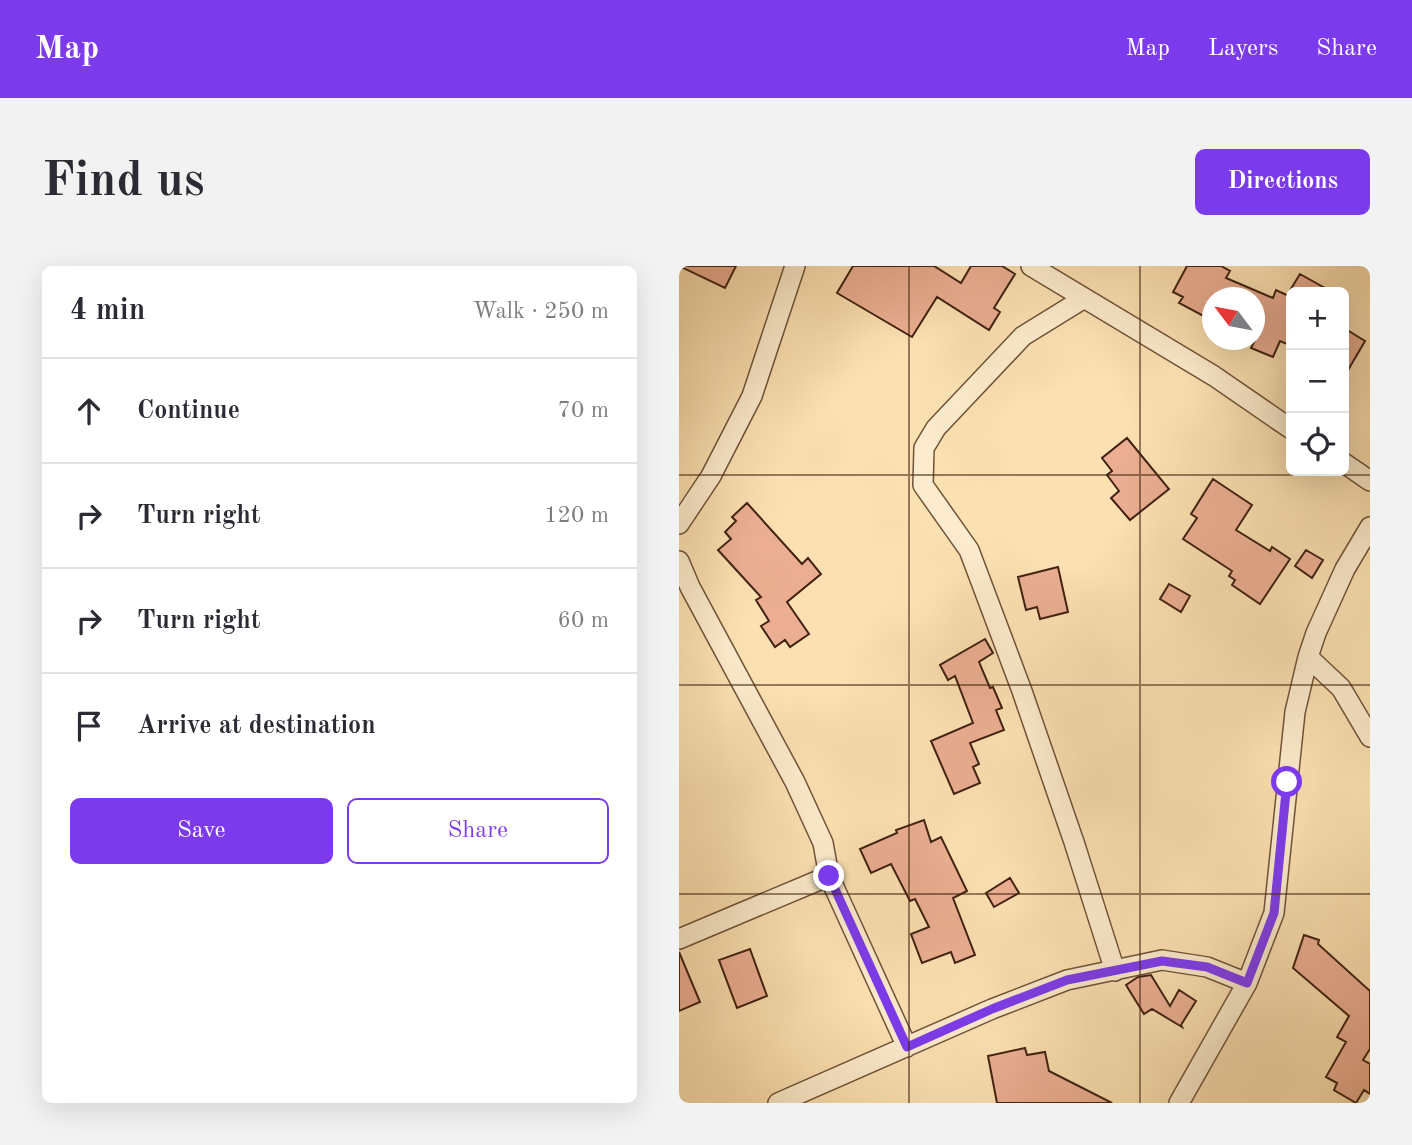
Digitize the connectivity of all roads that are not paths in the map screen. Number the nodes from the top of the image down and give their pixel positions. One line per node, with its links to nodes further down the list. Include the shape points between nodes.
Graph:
1 (795, 266): 7 (street, via 752,396 711,476)
2 (1031, 266): 3 (street)
3 (1083, 299): 4 (street, via 1214,376); 14 (street, via 1023,336 936,428 924,448 923,485 969,550 1031,716)
4 (1286, 426)
5 (1349, 466): 6 (street)
6 (1370, 481)
7 (679, 524)
8 (1370, 527): 10 (street, via 1345,569)
9 (679, 561): 12 (street, via 795,782 823,843)
10 (1308, 657): 11 (street, via 1341,688); 15 (street, via 1295,712 1274,913)
11 (1370, 737)
12 (829, 876): 13 (street); 16 (street)
13 (679, 939)
14 (1115, 971): 15 (street, via 1162,961 1207,967); 16 (street, via 1067,980)
15 (1247, 983): 18 (street)
16 (907, 1047): 17 (street)
17 (778, 1103)
18 (1179, 1103)

